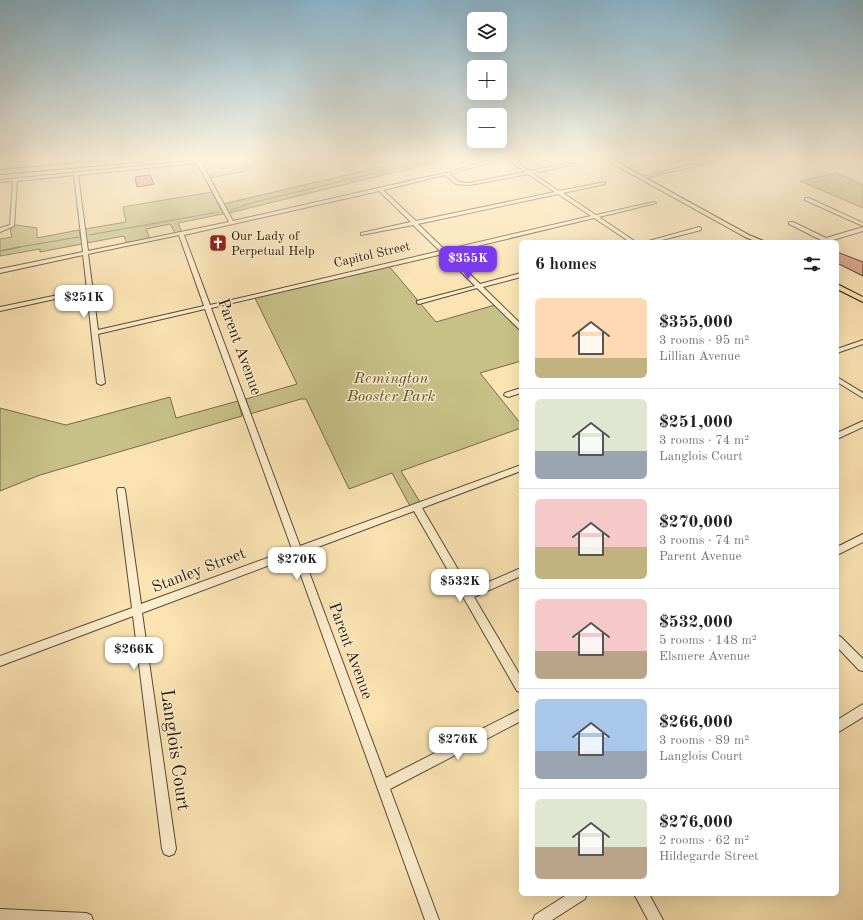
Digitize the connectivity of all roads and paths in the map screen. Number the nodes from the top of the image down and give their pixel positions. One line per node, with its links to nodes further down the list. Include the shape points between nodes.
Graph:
1 (14, 203): 18 (street, via 12,226)
2 (79, 203): 28 (street)
3 (221, 203): 12 (street)
4 (323, 203): 12 (street)
5 (394, 203): 13 (street)
6 (511, 203): 13 (street)
7 (574, 203): 11 (street)
8 (654, 203): 11 (street, Capitol Street)
9 (687, 203): 21 (main road)
10 (815, 203): 15 (street)
11 (594, 216): 22 (street); 27 (street, Capitol Street)
12 (232, 223): 19 (street)
13 (415, 223): 20 (street); 27 (street)
14 (791, 223): 26 (street)
15 (863, 225)
16 (699, 229): 23 (street)
17 (863, 229): 26 (street)
18 (0, 230)
19 (181, 234): 28 (street); 36 (street, Parent Avenue)
20 (363, 234)
21 (747, 236): 24 (main road); 25 (main road)
22 (630, 240)
23 (656, 240)
24 (752, 240)
25 (758, 240)
26 (826, 240)
27 (444, 251): 31 (street); 36 (street, Capitol Street)
28 (85, 253): 29 (street); 33 (street)
29 (0, 271)
30 (519, 276): 31 (street)
31 (479, 286): 35 (street); 38 (street)
32 (839, 287): 34 (main road)
33 (90, 290): 37 (street); 39 (street)
34 (863, 300)
35 (419, 302)
36 (208, 306): 39 (street, Capitol Street); 54 (street, Parent Avenue)
37 (0, 309)
38 (519, 326)
39 (95, 333): 43 (street)
40 (863, 342): 41 (street)
41 (839, 350)
42 (839, 379): 46 (street)
43 (101, 383)
44 (519, 391): 45 (street)
45 (508, 394)
46 (863, 396)
47 (863, 424): 48 (street)
48 (839, 435)
49 (519, 469): 51 (street, Stanley Street)
50 (121, 490): 57 (street, Langlois Court)
51 (417, 508): 54 (street, Stanley Street); 56 (street)
52 (863, 538): 53 (street)
53 (839, 550)
54 (298, 552): 57 (street, Stanley Street); 65 (street, Parent Avenue)
55 (519, 573): 56 (street)
56 (468, 595): 61 (street)
57 (137, 610): 59 (street, Stanley Street); 66 (street, Langlois Court)
58 (839, 642): 60 (street)
59 (0, 661)
60 (863, 666)
61 (519, 684)
62 (863, 710): 64 (street)
63 (519, 716): 65 (street)
64 (839, 726)
65 (384, 786): 71 (street, Parent Avenue)
66 (169, 850)
67 (577, 896): 72 (street)
68 (642, 896): 73 (street)
69 (0, 916): 70 (street)
70 (86, 920)
71 (432, 920)
72 (540, 920)
73 (656, 920)

